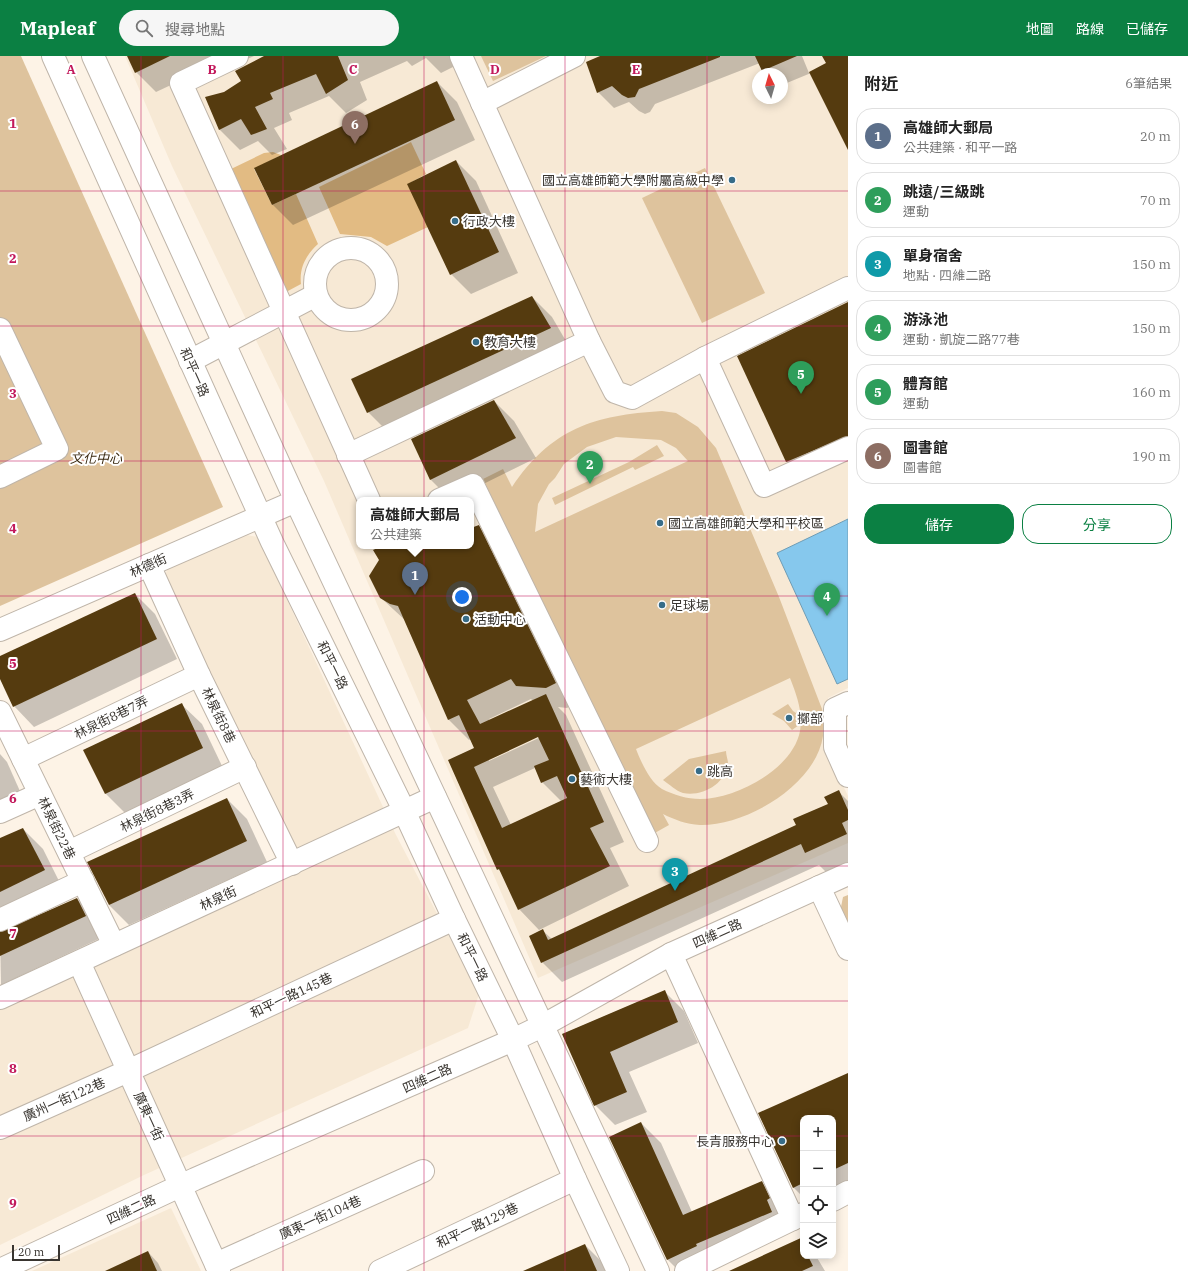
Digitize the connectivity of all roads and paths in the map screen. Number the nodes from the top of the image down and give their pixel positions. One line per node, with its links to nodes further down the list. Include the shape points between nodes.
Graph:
1 (53, 56): 14 (street, 和平一路)
2 (93, 56): 12 (street)
3 (237, 56): 9 (street, via 181,83)
4 (461, 56): 6 (street)
5 (574, 56): 6 (street)
6 (482, 103): 11 (street)
7 (848, 288): 13 (street)
8 (316, 295): 9 (street)
9 (281, 303): 12 (street); 16 (street)
10 (0, 330): 17 (street, via 57,449)
11 (589, 341): 13 (street, via 615,392 632,398); 16 (street)
12 (224, 343): 14 (street); 20 (street)
13 (705, 358): 15 (street, via 764,486)
14 (190, 361): 21 (street, 和平一路)
15 (848, 448)
16 (348, 455): 18 (street)
17 (0, 477)
18 (368, 497)
19 (446, 497): 34 (street, via 473,485)
20 (296, 501): 21 (street, 林德街); 31 (street)
21 (260, 516): 22 (street, 林德街); 33 (street, 和平一路)
22 (149, 565): 23 (street, 林德街); 24 (street, 林泉街8巷)
23 (0, 630)
24 (199, 675): 27 (street, 林泉街8巷7弄); 28 (street, 林泉街8巷)
25 (842, 706): 29 (street, via 835,747)
26 (1, 718): 27 (street, 林泉街22巷)
27 (23, 759): 30 (street, 林泉街22巷)
28 (245, 767): 35 (street, 林泉街8巷3弄); 36 (street, 林泉街8巷)
29 (848, 776)
30 (40, 794): 32 (street); 35 (street, 林泉街22巷)
31 (435, 797): 33 (street, 林泉街); 47 (street)
32 (0, 812)
33 (405, 812): 36 (street, 林泉街); 40 (street, 和平一路)
34 (647, 841)
35 (69, 852): 38 (street, 林泉街22巷)
36 (292, 864): 42 (street, 林泉街)
37 (848, 874): 39 (street, 四維二路)
38 (83, 881): 41 (street); 42 (street, 林泉街22巷)
39 (819, 887): 43 (street); 44 (street, 四維二路)
40 (454, 919): 48 (street, 和平一路); 49 (street, 和平一路145巷)
41 (0, 920)
42 (114, 945): 45 (street, 林泉街)
43 (848, 949)
44 (671, 954): 47 (street, 四維二路); 56 (street)
45 (79, 962): 46 (street, 林泉街); 49 (street, 廣東一街)
46 (0, 998)
47 (542, 1026): 48 (street, 四維二路); 61 (street)
48 (513, 1040): 52 (street, 和平一路); 53 (street, 四維二路)
49 (128, 1071): 50 (street, 廣州一街122巷); 53 (street, 廣東一街)
50 (0, 1128)
51 (423, 1171): 57 (street, 廣東一街104巷)
52 (575, 1179): 59 (street, 和平一路129巷); 60 (street, 和平一路)
53 (181, 1186): 57 (street, 廣東一街); 58 (street, 四維二路)
54 (848, 1192): 55 (street)
55 (836, 1198)
56 (798, 1217): 62 (street)
57 (218, 1268)
58 (0, 1270)
59 (380, 1271)
60 (618, 1271)
61 (658, 1271)
62 (686, 1271)

